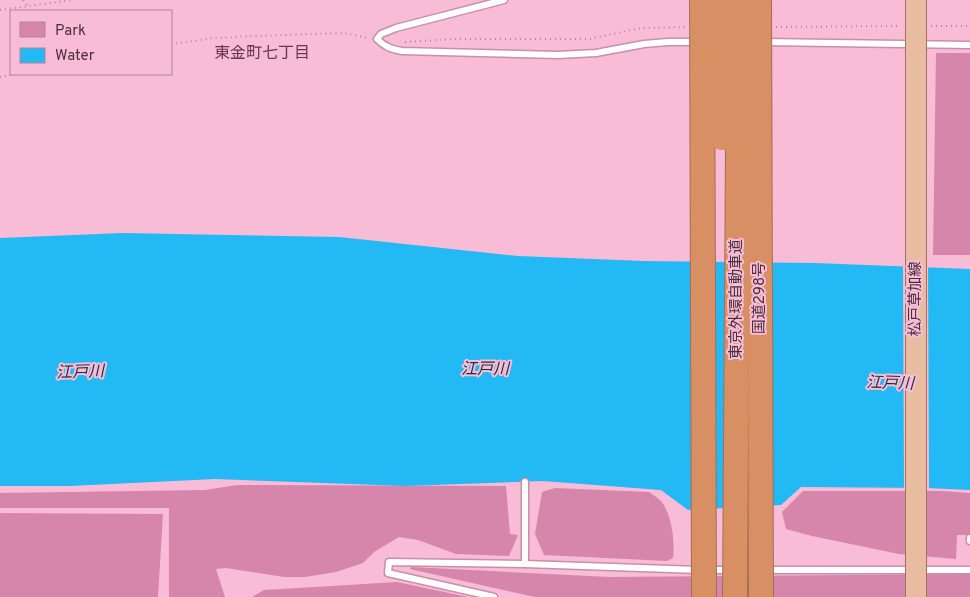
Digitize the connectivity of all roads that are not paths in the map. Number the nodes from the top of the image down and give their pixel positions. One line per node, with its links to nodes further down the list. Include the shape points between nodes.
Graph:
1 (504, 0): 7 (lane, via 396,28 377,39 384,46 402,51 558,55 596,53 644,44)
2 (702, 0): 18 (highway, bridge)
3 (721, 0): 19 (highway, 東京外環自動車道, bridge)
4 (739, 0): 20 (highway, 東京外環自動車道, bridge)
5 (759, 0): 21 (highway, 国道298号, bridge)
6 (916, 0): 22 (main road, 松戸草加線, bridge)
7 (707, 42)
8 (716, 42): 9 (lane)
9 (726, 42)
10 (736, 42): 11 (lane)
11 (745, 42)
12 (755, 42): 13 (lane)
13 (970, 45)
14 (525, 482): 15 (lane)
15 (525, 564): 16 (lane, via 678,570); 17 (lane, via 389,562 388,573)
16 (970, 570)
17 (494, 597)
18 (704, 597)
19 (724, 597)
20 (735, 597)
21 (761, 597)
22 (916, 597)

